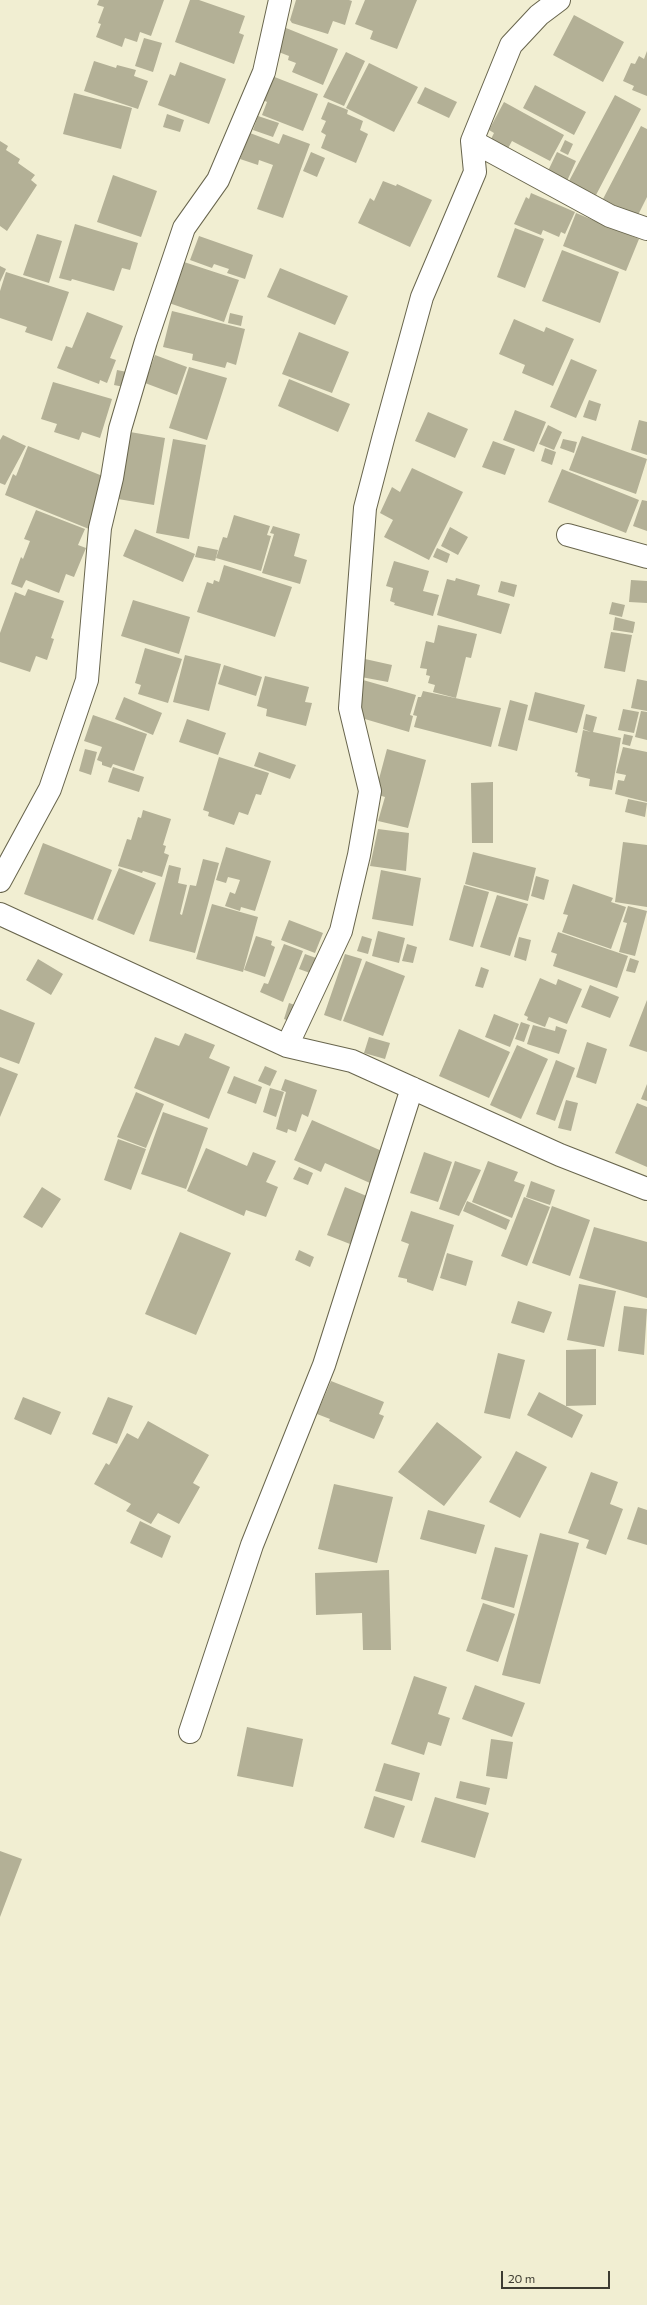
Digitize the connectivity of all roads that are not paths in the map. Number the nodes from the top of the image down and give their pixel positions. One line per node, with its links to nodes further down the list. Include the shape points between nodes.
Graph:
1 (280, 0): 7 (street, via 264,72 218,180 184,228 146,341 120,428 100,528 87,680 50,789)
2 (559, 0): 3 (street, via 540,15 511,45)
3 (472, 141): 4 (street, via 610,216); 9 (street, via 475,172 422,297 366,508 350,708 370,791 359,855 341,932)
4 (647, 229)
5 (568, 535): 6 (street)
6 (647, 556)
7 (0, 881)
8 (0, 914): 9 (street)
9 (287, 1046): 10 (street, via 352,1062)
10 (412, 1088): 11 (street, via 560,1155); 12 (street, via 324,1365 252,1545)
11 (647, 1189)
12 (190, 1732)

